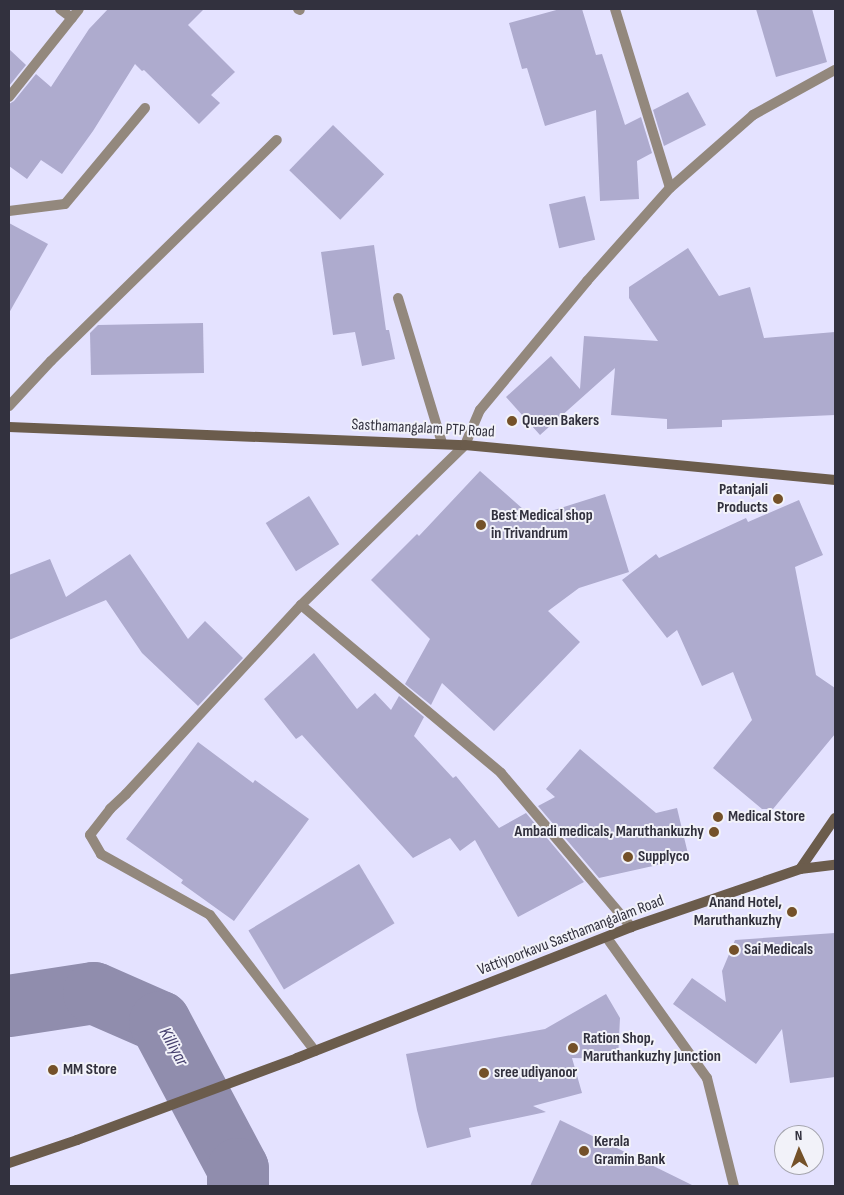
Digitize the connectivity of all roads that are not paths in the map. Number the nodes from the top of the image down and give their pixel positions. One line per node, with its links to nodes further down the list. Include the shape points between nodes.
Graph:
1 (60, 9): 4 (street)
2 (79, 9): 4 (street)
3 (615, 9): 9 (street)
4 (72, 18): 6 (street)
5 (835, 70): 9 (street, via 753,115)
6 (9, 97)
7 (145, 108): 10 (street, via 65,204)
8 (277, 140): 12 (street)
9 (670, 188): 15 (street, via 587,281 480,410)
10 (9, 211)
11 (398, 298): 14 (street)
12 (9, 406)
13 (9, 427): 14 (main road, Sasthamangalam PTP Road)
14 (442, 443): 15 (main road, Sasthamangalam PTP Road)
15 (465, 445): 16 (main road, Sasthamangalam PTP Road); 17 (street)
16 (835, 480)
17 (301, 605): 21 (street, via 501,773); 23 (street, via 110,809 90,835 101,854 210,915)
18 (835, 818): 20 (main road)
19 (835, 865): 20 (main road, Vattiyoorkavu Sasthamangalam Road)
20 (800, 869): 21 (main road, Vattiyoorkavu Sasthamangalam Road)
21 (631, 927): 22 (main road, Vattiyoorkavu Sasthamangalam Road)
22 (607, 938): 23 (main road, Vattiyoorkavu Sasthamangalam Road); 25 (street, via 707,1078)
23 (315, 1051): 24 (main road, Vattiyoorkavu Sasthamangalam Road)
24 (9, 1163)
25 (734, 1186)

